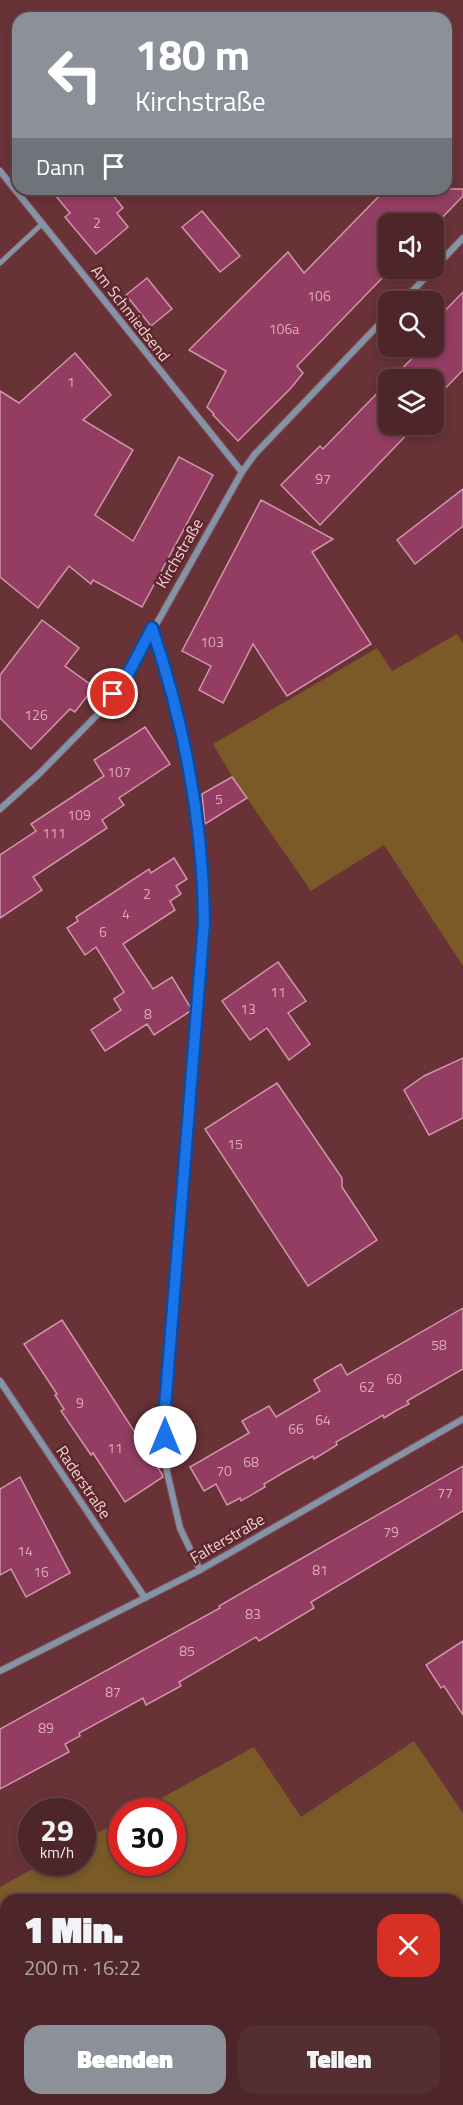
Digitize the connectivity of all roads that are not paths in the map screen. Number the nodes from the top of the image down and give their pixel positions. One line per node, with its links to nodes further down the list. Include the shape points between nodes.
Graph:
1 (0, 171): 2 (street, Am Schmiedsend)
2 (12, 186)
3 (20, 195): 4 (street, Am Schmiedsend)
4 (43, 223): 6 (lane); 9 (street, Am Schmiedsend)
5 (463, 238): 7 (street)
6 (0, 263)
7 (412, 291)
8 (378, 325): 9 (street, Kirchstraße)
9 (242, 472): 10 (street, Kirchstraße)
10 (152, 628): 11 (street, Kirchstraße, via 126,678 101,711); 14 (street, via 168,677 192,789 203,872 204,922 164,1420 167,1472 180,1528)
11 (0, 808)
12 (0, 1381): 15 (street, Raderstraße)
13 (463, 1419): 14 (street, Falterstraße)
14 (200, 1570): 15 (street, Falterstraße)
15 (145, 1598): 16 (street, Falterstraße)
16 (0, 1671)

